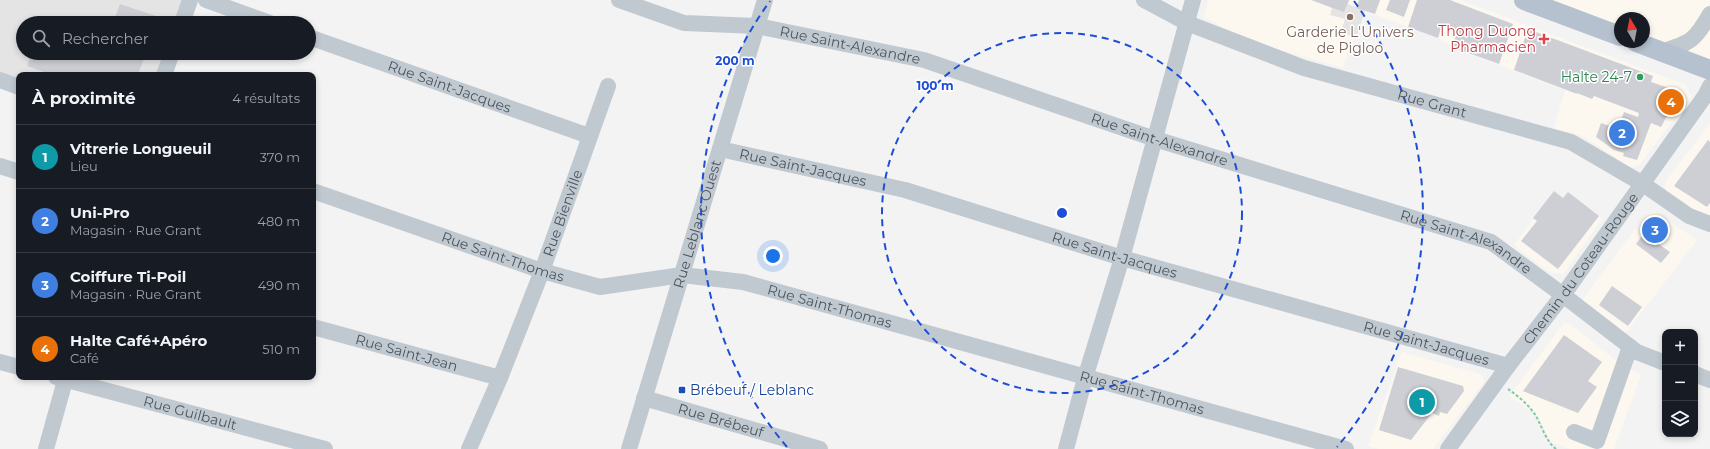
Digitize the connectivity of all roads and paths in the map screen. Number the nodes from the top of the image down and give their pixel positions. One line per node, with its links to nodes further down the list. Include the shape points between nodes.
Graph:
1 (190, 0): 9 (street)
2 (206, 0): 10 (street)
3 (619, 0): 12 (street, Rue Saint-Alexandre, via 684,23)
4 (765, 0): 12 (street, Rue Leblanc Ouest)
5 (1144, 0): 11 (street, Rue Grant)
6 (1194, 0): 11 (street)
7 (1524, 0): 13 (main road)
8 (1710, 14): 16 (street, via 1701,31 1686,44)
9 (184, 16)
10 (251, 16)
11 (1187, 23): 25 (street); 29 (street, Rue Grant, via 1304,68 1571,142)
12 (757, 26): 25 (street, Rue Saint-Alexandre, via 924,60); 26 (street, Rue Leblanc Ouest)
13 (1614, 34)
14 (316, 39): 24 (street, Rue Saint-Jacques)
15 (1650, 48): 16 (main road)
16 (1661, 52): 18 (main road)
17 (169, 60): 19 (street)
18 (1710, 70)
19 (165, 72)
20 (0, 80): 21 (street)
21 (16, 85)
22 (608, 86): 24 (street, Rue Bienville)
23 (1710, 86): 29 (street, Chemin du Coteau-Rouge)
24 (589, 136): 33 (street, Rue Bienville)
25 (1154, 139): 32 (street); 35 (street, Rue Saint-Alexandre, via 1491,242)
26 (720, 149): 32 (street, Rue Saint-Jacques, via 905,190); 34 (street, Rue Leblanc Ouest)
27 (0, 166): 28 (street)
28 (16, 171)
29 (1643, 184): 31 (street, Rue Grant, via 1689,216); 35 (street, Chemin du Coteau-Rouge)
30 (316, 192): 33 (street, Rue Saint-Thomas)
31 (1710, 224)
32 (1122, 258): 41 (street, Rue Saint-Jacques); 44 (street)
33 (542, 271): 34 (street, Rue Saint-Thomas, via 600,287); 43 (street, Rue Bienville)
34 (682, 274): 44 (street, Rue Saint-Thomas, via 742,282); 49 (street, Rue Leblanc Ouest)
35 (1563, 295): 37 (street, Rue Saint-Alexandre); 41 (street, Chemin du Coteau-Rouge)
36 (316, 328): 43 (street, Rue Saint-Jean)
37 (1630, 347): 39 (street, Rue Saint-Alexandre); 50 (street, via 1597,441)
38 (0, 362): 40 (street)
39 (1662, 362)
40 (16, 366)
41 (1508, 366): 48 (street, Chemin du Coteau-Rouge)
42 (1698, 375): 47 (street)
43 (500, 378): 53 (street, Rue Bienville)
44 (1085, 378): 56 (street); 57 (street, Rue Saint-Thomas)
45 (63, 380): 51 (street)
46 (70, 380): 52 (street, Rue Guilbault)
47 (1710, 380)
48 (1497, 382): 58 (street, Chemin du Coteau-Rouge); 59 (path, via 1528,406 1550,444)
49 (644, 398): 54 (street, Rue Leblanc Ouest); 55 (street, Rue Brébeuf)
50 (1574, 432)
51 (46, 449)
52 (325, 449)
53 (469, 449)
54 (629, 449)
55 (820, 449)
56 (1066, 449)
57 (1346, 449)
58 (1448, 449)
59 (1556, 449)

